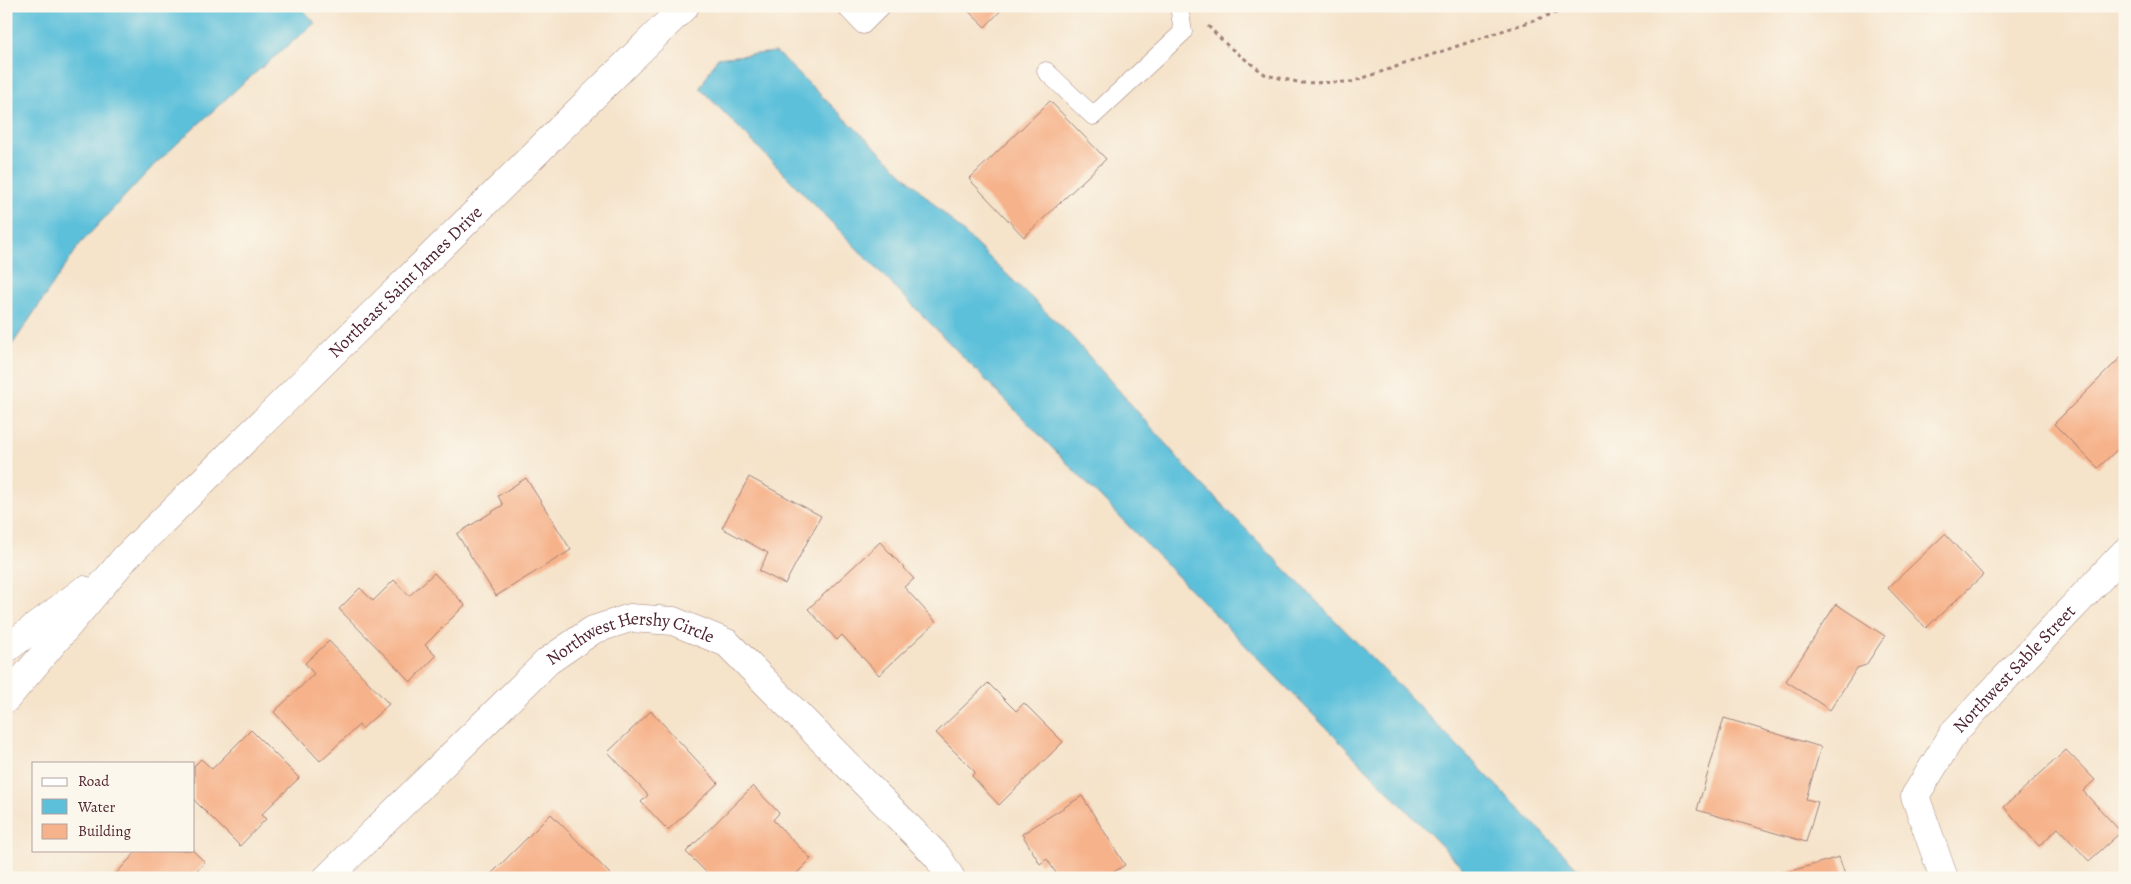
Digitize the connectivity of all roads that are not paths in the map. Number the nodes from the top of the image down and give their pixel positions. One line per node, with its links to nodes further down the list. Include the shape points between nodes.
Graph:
1 (685, 6): 7 (street, Northeast Saint James Drive)
2 (845, 6): 3 (lane, via 863,25)
3 (882, 6)
4 (1180, 6): 5 (lane, via 1183,32 1093,116)
5 (1046, 71)
6 (2125, 552): 12 (street, Northwest Sable Street, via 1955,731 1915,796)
7 (125, 558): 8 (street, Northeast Saint James Drive); 9 (street, Northeast Saint James Drive)
8 (6, 649)
9 (6, 699)
10 (327, 878): 11 (street, Northwest Hershy Circle, via 548,661 593,630 630,618 673,621 727,643 937,856)
11 (951, 878)
12 (1944, 878)

